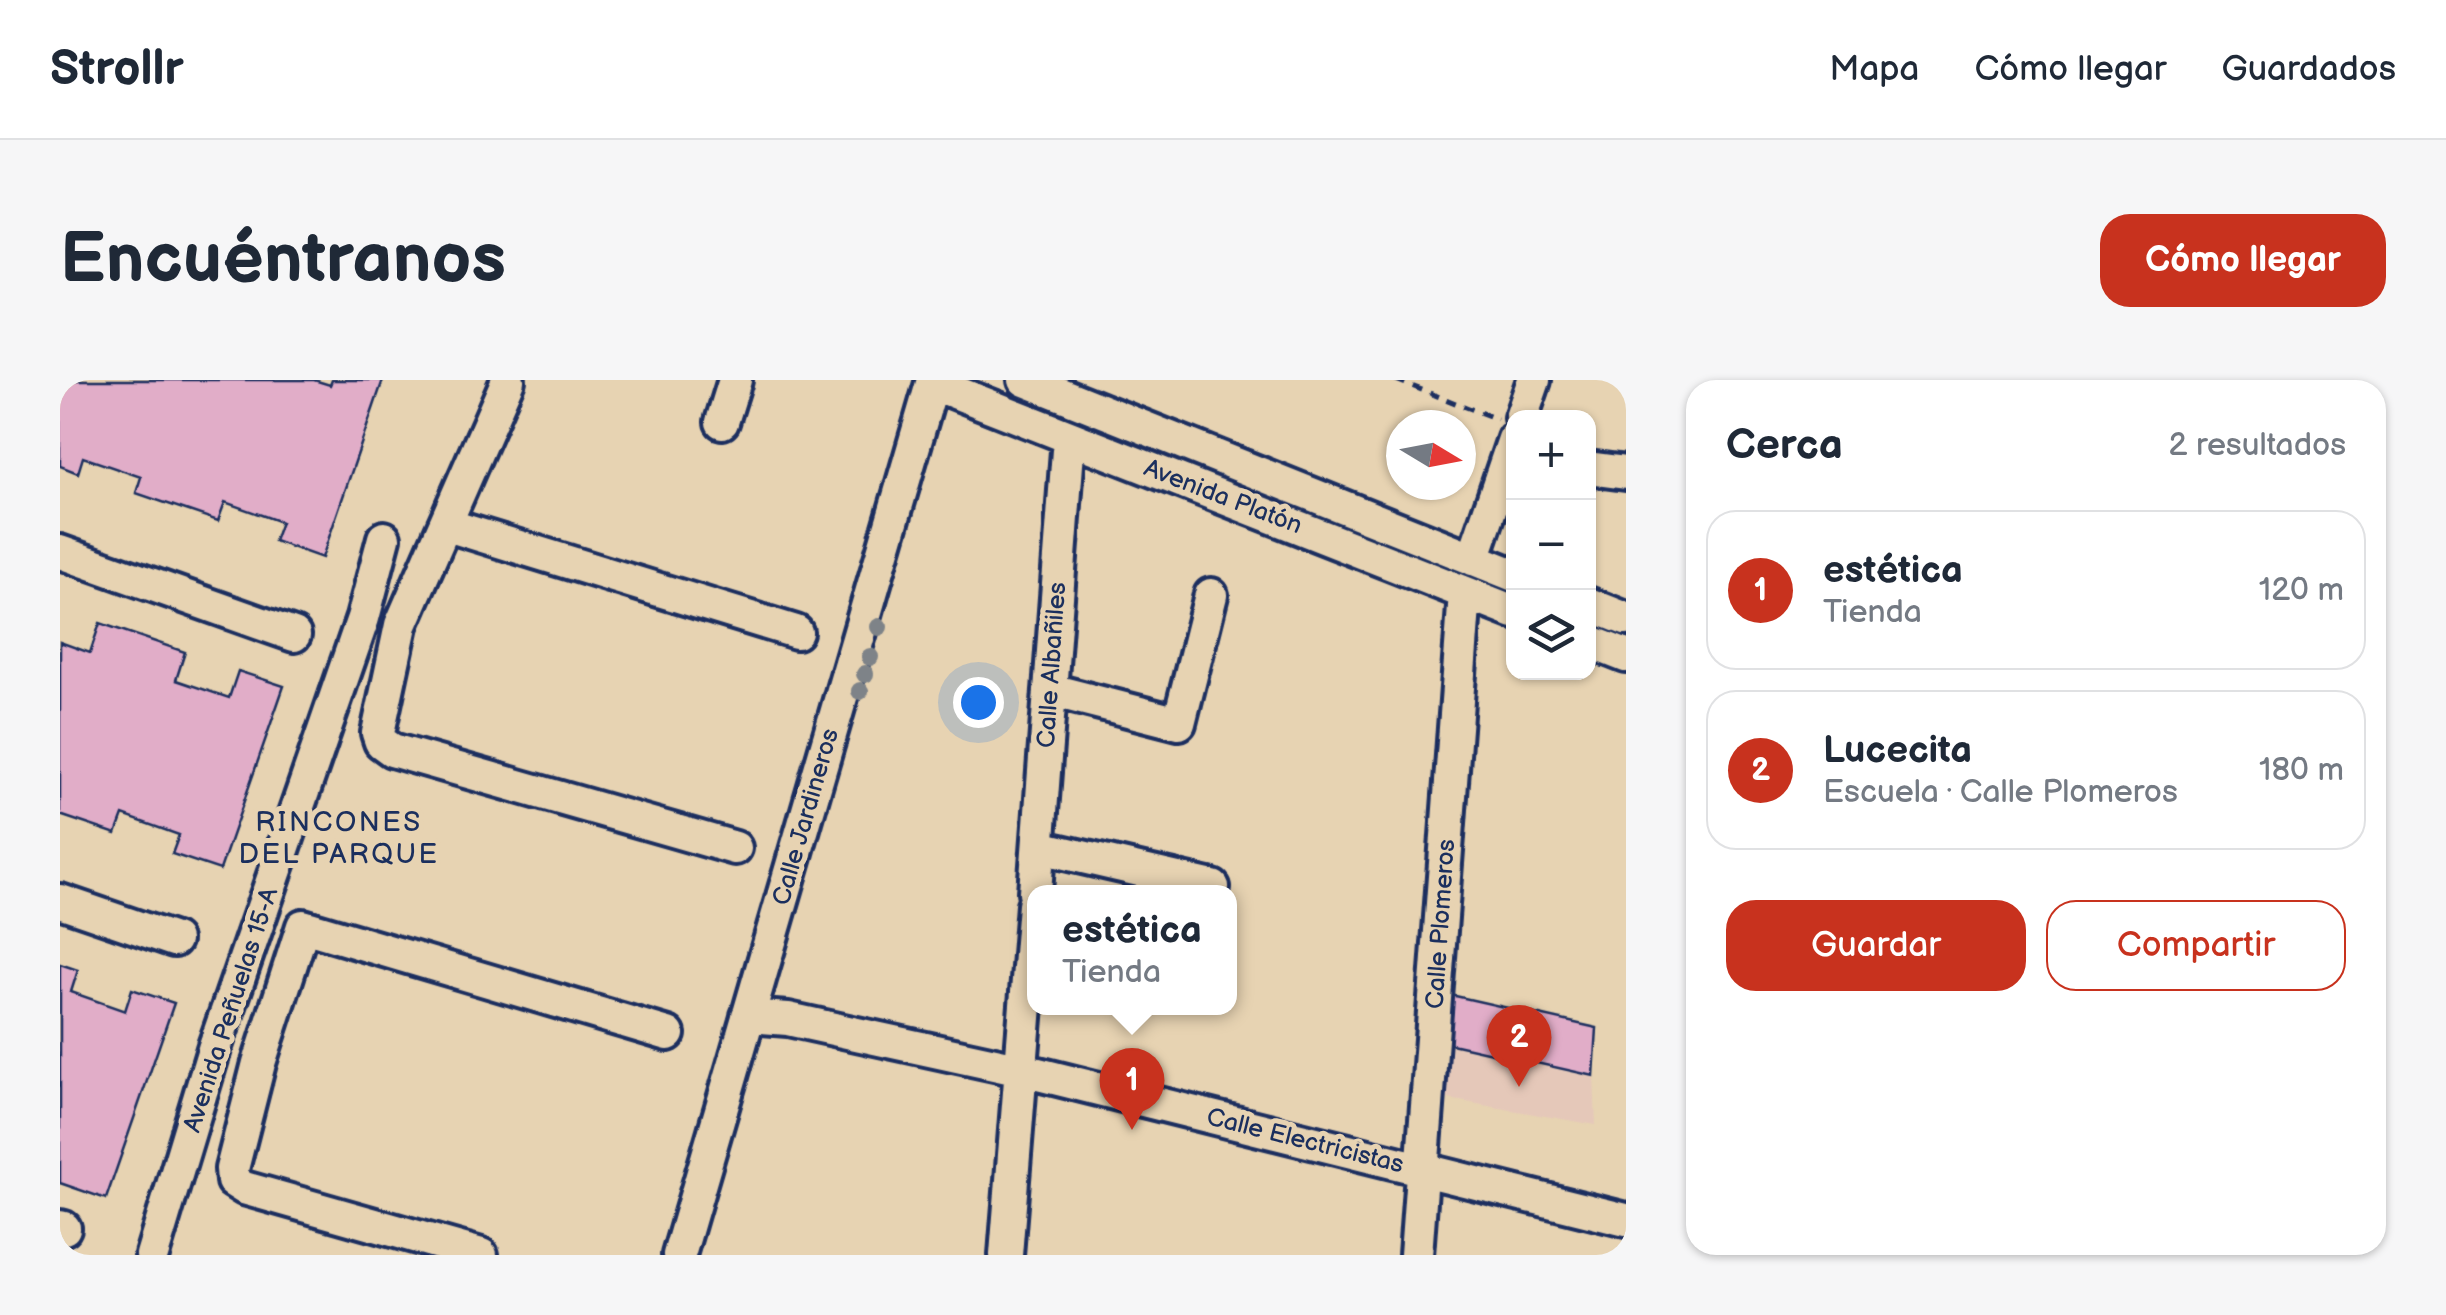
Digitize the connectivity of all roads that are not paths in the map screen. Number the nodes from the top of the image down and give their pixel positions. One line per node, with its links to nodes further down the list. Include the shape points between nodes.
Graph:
1 (508, 380): 12 (street)
2 (735, 380): 7 (street)
3 (1025, 380): 15 (street, Avenida Platón)
4 (1534, 380): 6 (street)
5 (933, 381): 8 (street, Avenida Platón); 36 (street, Calle Jardineros)
6 (1523, 410)
7 (722, 422)
8 (1069, 437): 17 (street, Avenida Platón); 28 (street, Calle Albañiles)
9 (1506, 461): 15 (street)
10 (1596, 469): 11 (street)
11 (1626, 473)
12 (447, 525): 23 (street); 25 (street)
13 (384, 538): 22 (street, Avenida Peñuelas 15-A)
14 (60, 552): 24 (street)
15 (1473, 559): 16 (street, Avenida Platón)
16 (1506, 572)
17 (1466, 592): 20 (street, Avenida Platón); 41 (street, Calle Plomeros)
18 (1212, 596): 28 (street, via 1180,724)
19 (1596, 607): 21 (street)
20 (1506, 609)
21 (1626, 619)
22 (359, 631): 25 (street); 37 (street, Avenida Peñuelas 15-A)
23 (796, 632)
24 (294, 635)
25 (397, 639): 30 (street, via 378,733 392,750)
26 (1596, 644): 27 (street)
27 (1626, 656)
28 (1050, 690): 29 (street, Calle Albañiles)
29 (1039, 847): 31 (street, Calle Albañiles); 32 (street)
30 (735, 848)
31 (1036, 885)
32 (1204, 885)
33 (60, 900): 34 (street)
34 (174, 940)
35 (1027, 1001): 40 (street)
36 (748, 1016): 40 (street, Calle Electricistas); 45 (street, Calle Jardineros)
37 (219, 1034): 39 (street); 43 (street, Avenida Peñuelas 15-A)
38 (668, 1034): 39 (street, via 303,926)
39 (264, 1048): 44 (street, via 233,1181)
40 (1022, 1070): 41 (street, Calle Electricistas); 46 (street)
41 (1422, 1171): 42 (street, Calle Electricistas); 47 (street, Calle Plomeros)
42 (1626, 1220)
43 (152, 1255)
44 (481, 1255)
45 (679, 1255)
46 (1006, 1255)
47 (1416, 1255)

